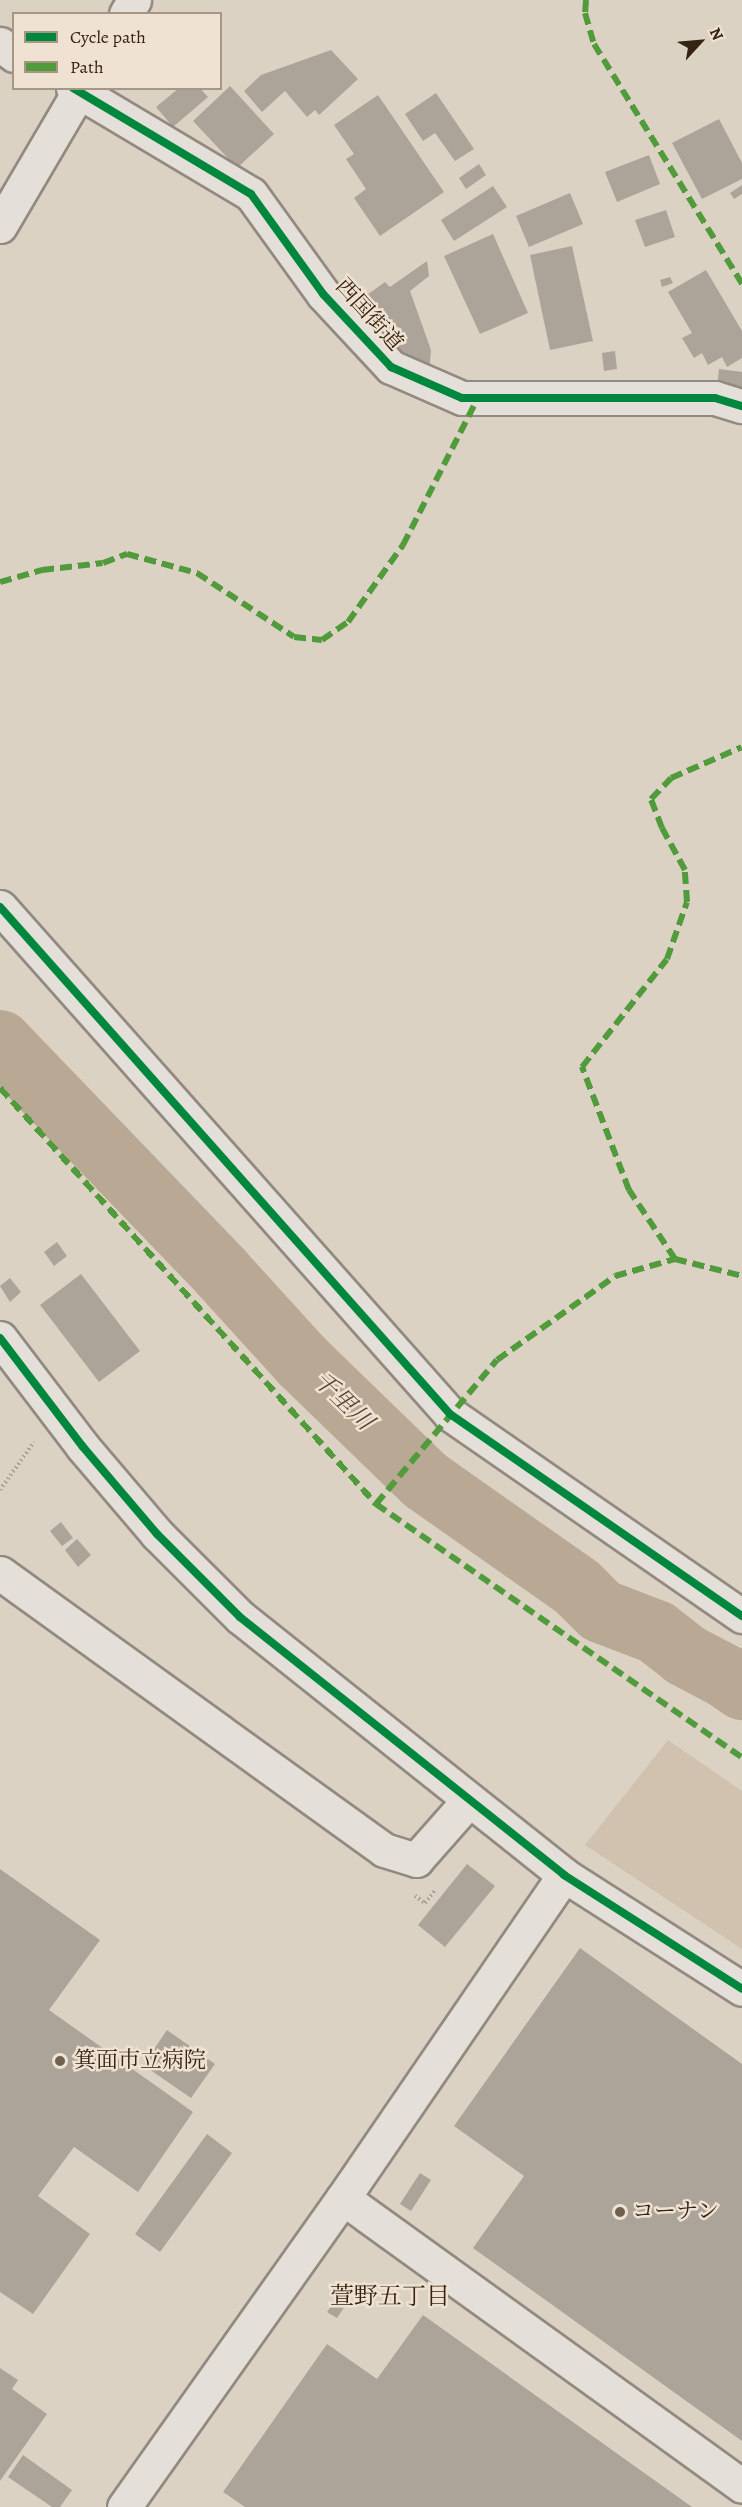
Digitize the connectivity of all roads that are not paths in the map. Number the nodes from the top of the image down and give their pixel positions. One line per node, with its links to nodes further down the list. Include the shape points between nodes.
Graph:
1 (0, 44): 2 (street)
2 (12, 53)
3 (78, 90): 4 (street); 5 (street, 西国街道, via 251,194 323,294 391,367 462,398 715,398)
4 (0, 226)
5 (742, 406)
6 (0, 907): 9 (street, via 450,1414)
7 (0, 1338): 10 (street, via 83,1447 157,1534 240,1617)
8 (0, 1573): 10 (street, via 384,1850 416,1860)
9 (742, 1616)
10 (469, 1800): 11 (street)
11 (564, 1875): 12 (street); 13 (street)
12 (742, 1989)
13 (343, 2199): 14 (street); 15 (street)
14 (742, 2486)
15 (125, 2507)

